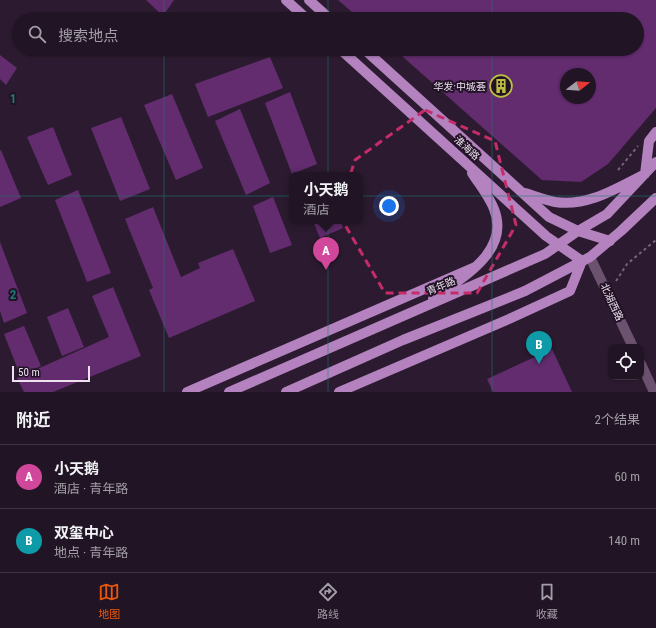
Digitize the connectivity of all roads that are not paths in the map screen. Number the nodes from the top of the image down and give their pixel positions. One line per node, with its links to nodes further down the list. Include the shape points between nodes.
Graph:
1 (286, 0): 3 (main road)
2 (310, 0): 4 (main road)
3 (299, 12)
4 (323, 12)
5 (348, 56): 8 (main road, 淮海路)
6 (372, 56): 11 (main road, 淮海路)
7 (656, 132): 10 (main road, via 649,141)
8 (465, 162): 17 (main road, 淮海路); 19 (main road, via 494,208 498,226 490,252)
9 (656, 162): 10 (main road, 青年路)
10 (645, 174): 11 (main road, via 596,198 580,202 556,202); 15 (main road, 青年路, via 607,214)
11 (522, 192): 15 (main road, 淮海路, via 549,217)
12 (656, 198): 14 (main road)
13 (656, 204): 14 (main road)
14 (643, 211): 16 (main road)
15 (578, 231): 16 (main road, 淮海路); 17 (main road, 青年路)
16 (610, 241): 18 (main road)
17 (559, 245): 18 (main road, 淮海路); 20 (main road, 青年路, via 546,254)
18 (586, 259): 21 (street, 北湖西路); 25 (main road, via 525,291 403,340); 26 (main road, via 570,290)
19 (475, 268): 20 (main road); 23 (main road)
20 (418, 309): 24 (main road, 青年路)
21 (631, 344)
22 (644, 370): 27 (street)
23 (187, 392)
24 (229, 392)
25 (286, 392)
26 (339, 392)
27 (654, 392)

